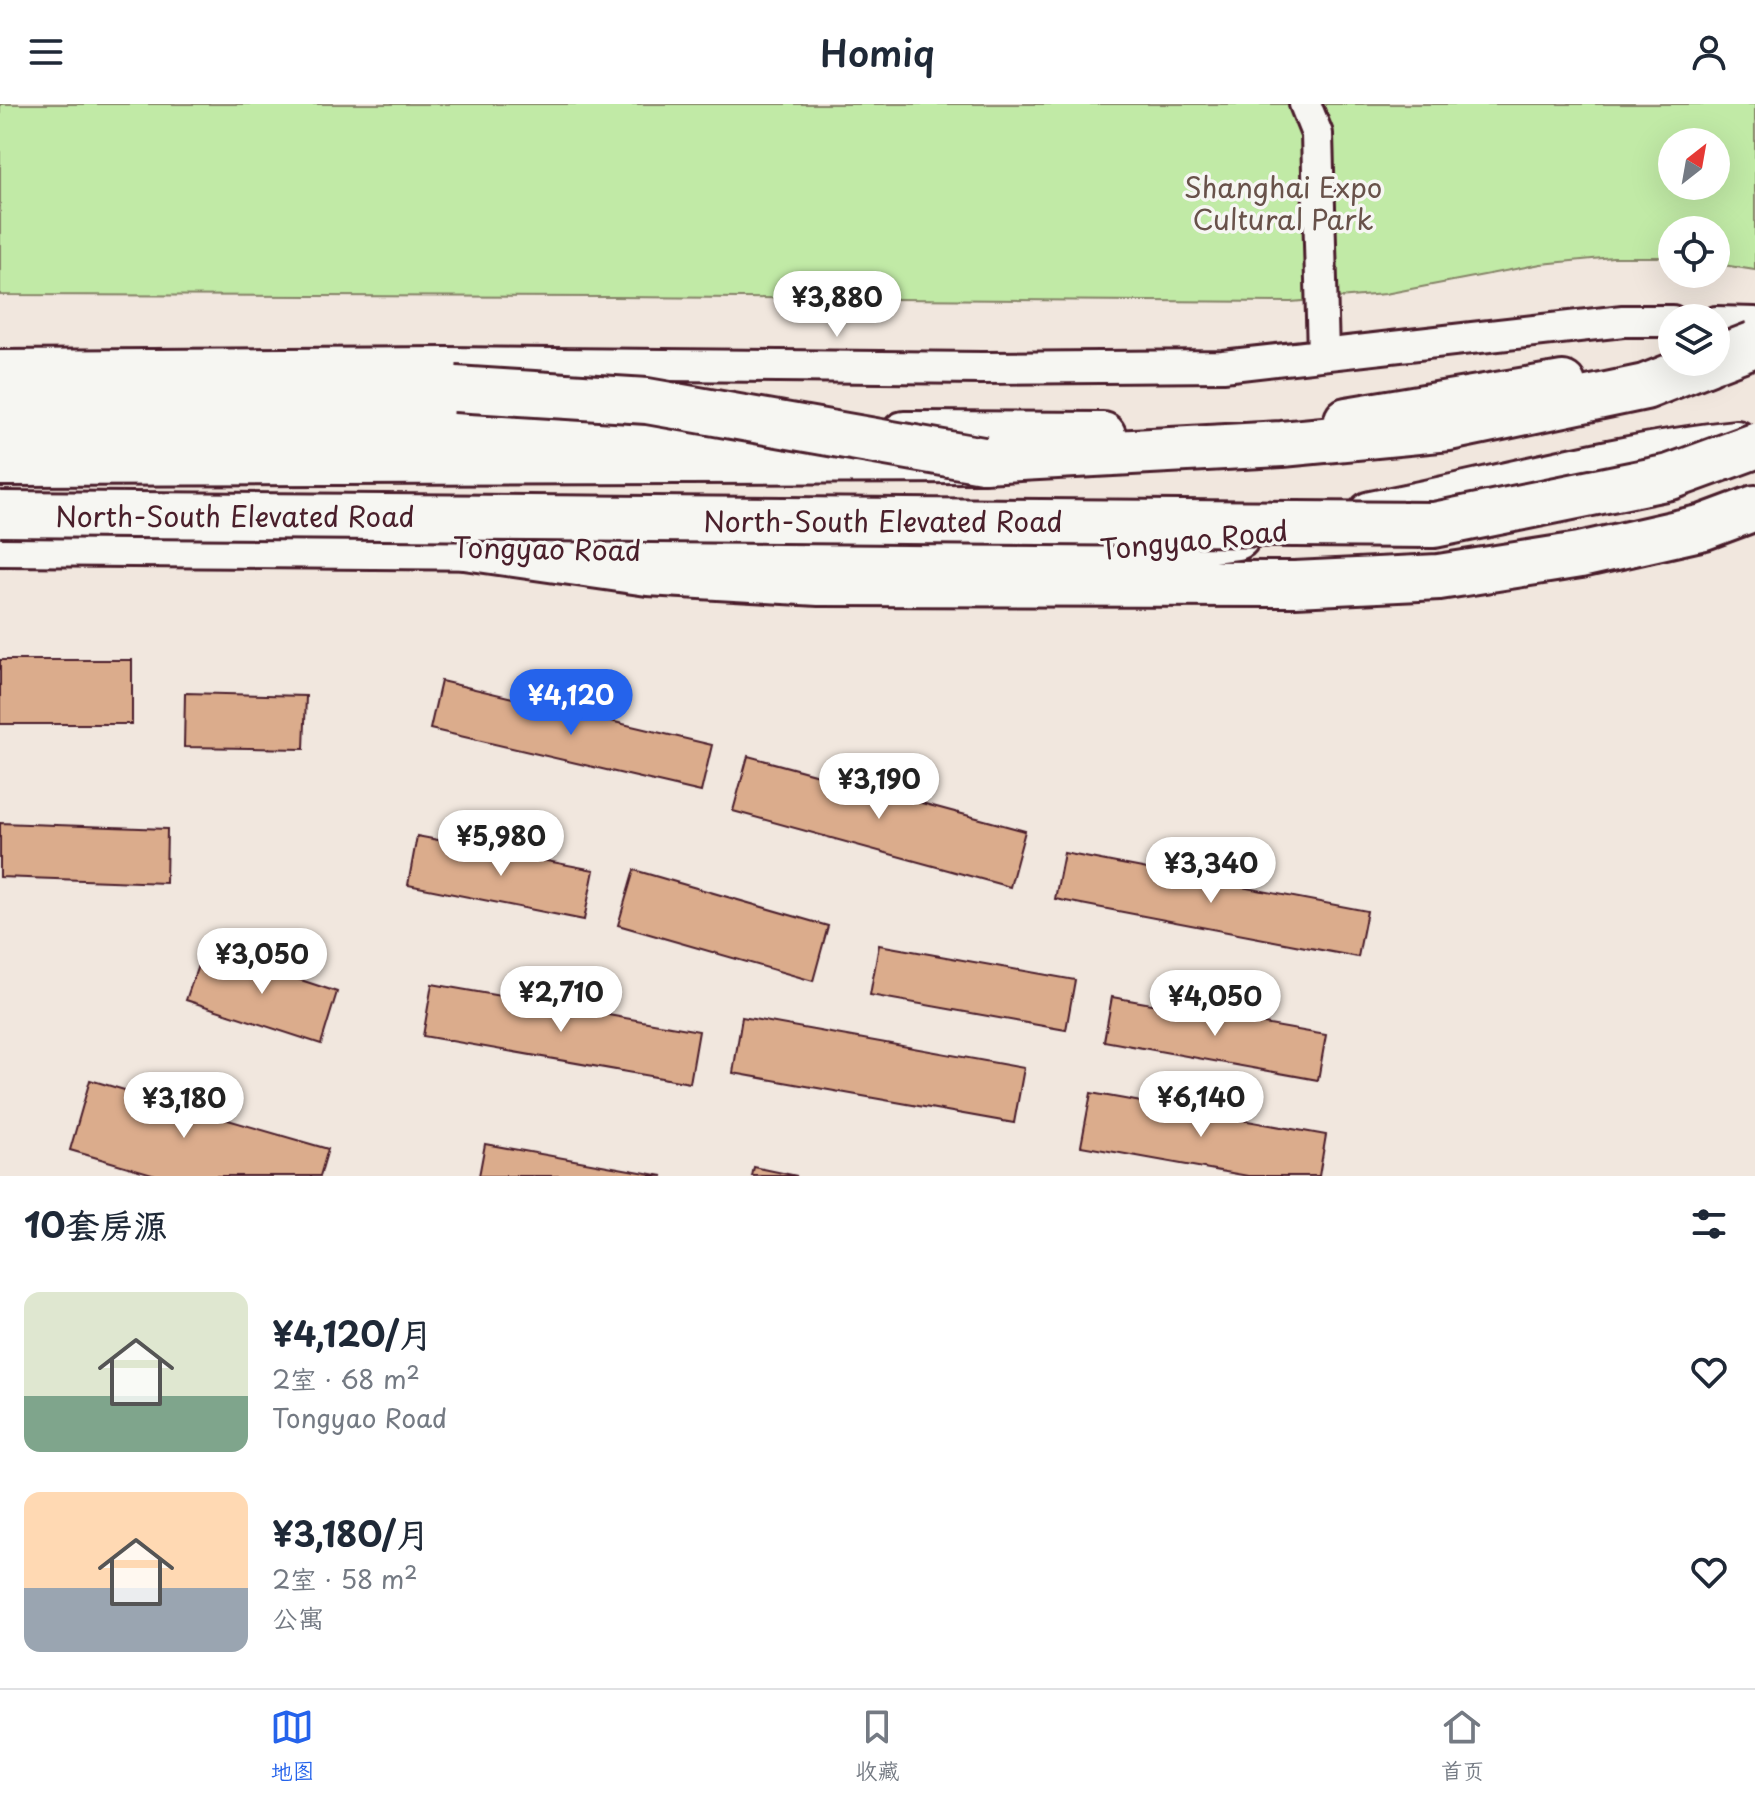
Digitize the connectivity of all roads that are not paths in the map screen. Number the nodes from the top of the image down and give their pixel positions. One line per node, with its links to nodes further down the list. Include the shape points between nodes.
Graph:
1 (1305, 104): 8 (street, via 1317,134)
2 (1658, 321): 8 (street)
3 (1730, 322): 4 (street)
4 (1755, 323)
5 (1755, 344): 7 (main road, bridge)
6 (1755, 351): 9 (main road)
7 (1730, 353)
8 (1323, 354): 10 (street, via 1208,366)
9 (1730, 355)
10 (0, 366)
11 (1658, 368): 14 (main road, via 1350,419 1167,435)
12 (1673, 376): 16 (main road, North-South Elevated Road, via 1645,387 1449,428 1282,444)
13 (0, 396): 16 (main road, bridge, via 455,389 633,400)
14 (0, 430)
15 (1755, 443): 19 (main road, North-South Elevated Road, bridge, via 1670,477 1434,525); 21 (main road, Tongyao Road, via 1713,445 1298,528 1155,548 971,554)
16 (983, 460): 17 (main road, North-South Elevated Road, bridge)
17 (0, 463)
18 (1755, 508): 21 (main road, via 1704,527 1580,555 1439,577 1295,584 819,583 648,573)
19 (0, 514)
20 (0, 543): 21 (main road, Tongyao Road)
21 (465, 547)

